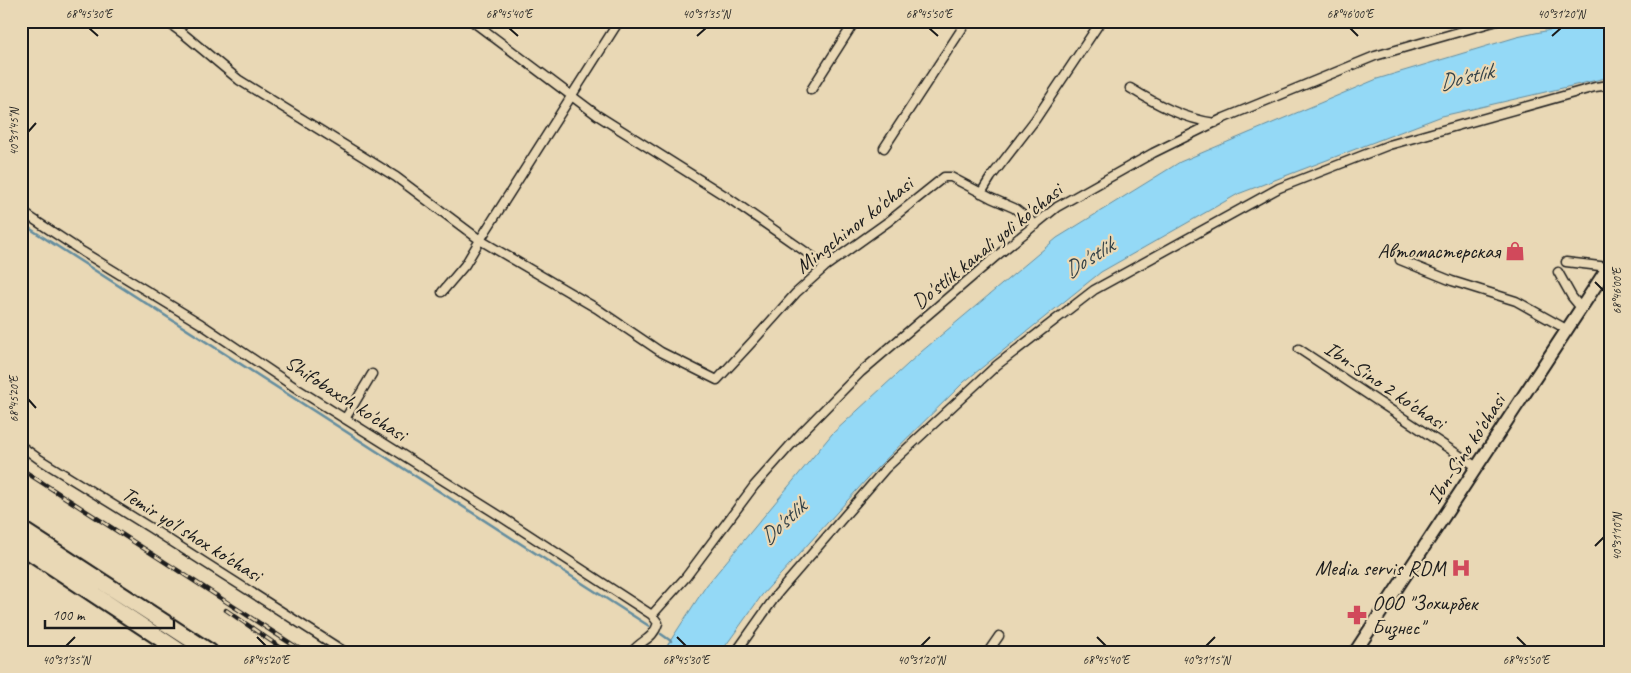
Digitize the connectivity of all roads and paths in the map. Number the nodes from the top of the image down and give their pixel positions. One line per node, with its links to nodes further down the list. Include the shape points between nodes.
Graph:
1 (166, 21): 17 (street, via 239,80 396,177)
2 (472, 21): 11 (street)
3 (619, 21): 11 (street)
4 (855, 21): 10 (street)
5 (966, 21): 13 (street)
6 (1101, 21): 14 (street, via 1035,120)
7 (1497, 21): 12 (street, Do'stlik kanali yoli ko'chasi, via 1375,56)
8 (1610, 85): 39 (street, via 1596,86 1397,143 1279,188 1094,290 997,365 886,468 778,593)
9 (1130, 88): 12 (street, via 1151,101 1196,120)
10 (810, 90)
11 (572, 97): 17 (street); 20 (street, via 727,197)
12 (1215, 123): 16 (street, Do'stlik kanali yoli ko'chasi, via 1153,152 1057,207)
13 (884, 148)
14 (981, 193): 16 (street, Mingchinor ko'chasi, via 1014,208); 20 (street, Mingchinor ko'chasi, via 951,177 944,177)
15 (21, 211): 28 (street, Shifobaxsh ko'chasi)
16 (1036, 224): 33 (street, Do'stlik kanali yoli ko'chasi, via 861,372 754,486 686,577)
17 (480, 240): 20 (street, Mingchinor ko'chasi, via 596,308 661,352 716,380 796,293); 23 (street, via 465,265)
18 (1400, 260): 25 (street, via 1516,301)
19 (1566, 262): 21 (street)
20 (826, 266)
21 (1609, 266): 24 (main road, Ibn-Sino ko'chasi)
22 (1558, 272): 24 (street, via 1572,298)
23 (442, 292)
24 (1582, 308): 25 (main road, Ibn-Sino ko'chasi)
25 (1568, 330): 30 (main road, Ibn-Sino ko'chasi)
26 (1299, 349): 30 (street, Ibn-Sino 2 ko'chasi)
27 (372, 374): 28 (street)
28 (345, 419): 33 (street, Shifobaxsh ko'chasi)
29 (21, 446): 37 (street, Temir yo'l shox ko'chasi)
30 (1477, 467): 41 (main road, Ibn-Sino ko'chasi)
31 (21, 529): 36 (highway)
32 (21, 546): 35 (highway)
33 (652, 615): 38 (street, via 658,623 655,633)
34 (999, 636): 40 (street)
35 (181, 652)
36 (210, 652)
37 (345, 652)
38 (632, 652)
39 (736, 652)
40 (988, 652)
41 (1355, 652)

